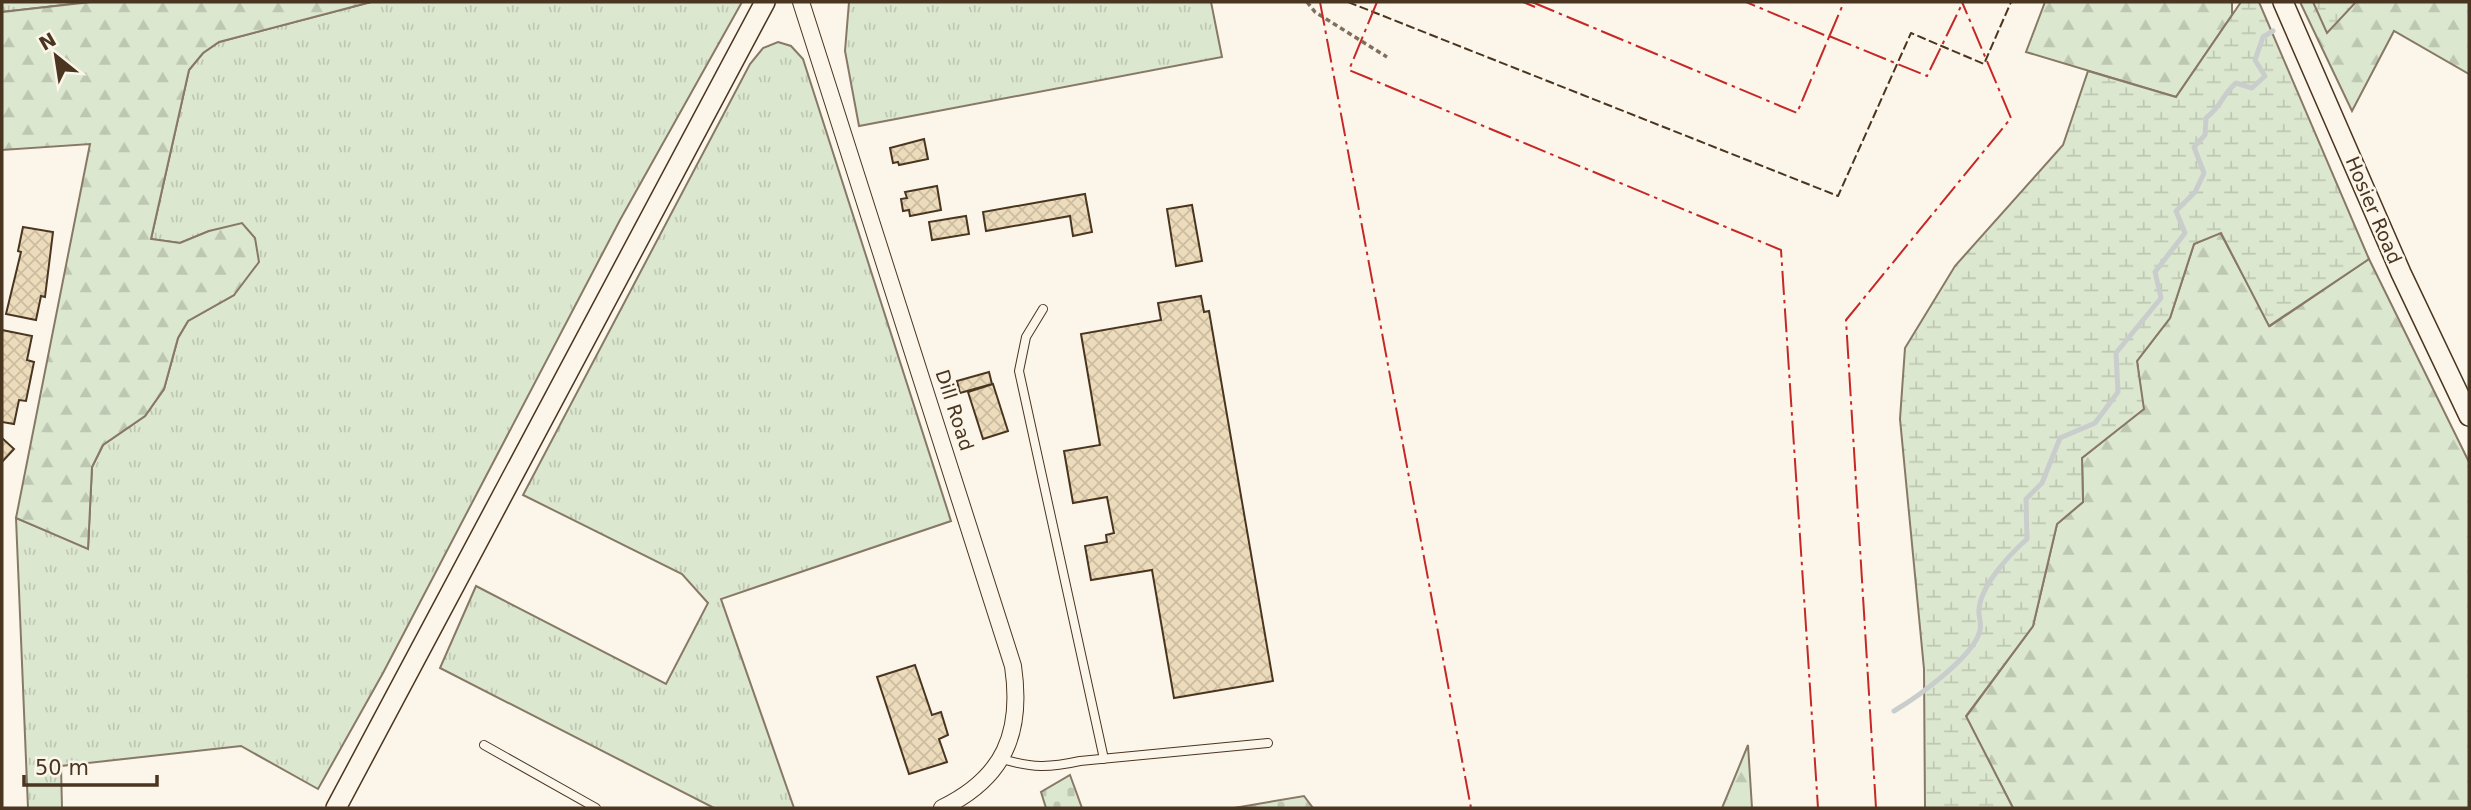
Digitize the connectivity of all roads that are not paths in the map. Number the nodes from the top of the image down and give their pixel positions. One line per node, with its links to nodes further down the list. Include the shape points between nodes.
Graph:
1 (765, 2): 10 (street)
2 (801, 2): 8 (street, Dill Road, via 1013,666 1016,714)
3 (2283, 2): 5 (street, Hosier Road)
4 (1043, 309): 9 (lane, via 1026,337 1019,371)
5 (2469, 416)
6 (1268, 743): 9 (lane)
7 (484, 745): 11 (lane)
8 (1002, 759): 9 (lane, via 1033,768); 12 (street, Dill Road, via 980,785)
9 (1104, 759)
10 (336, 808)
11 (596, 808)
12 (943, 808)

